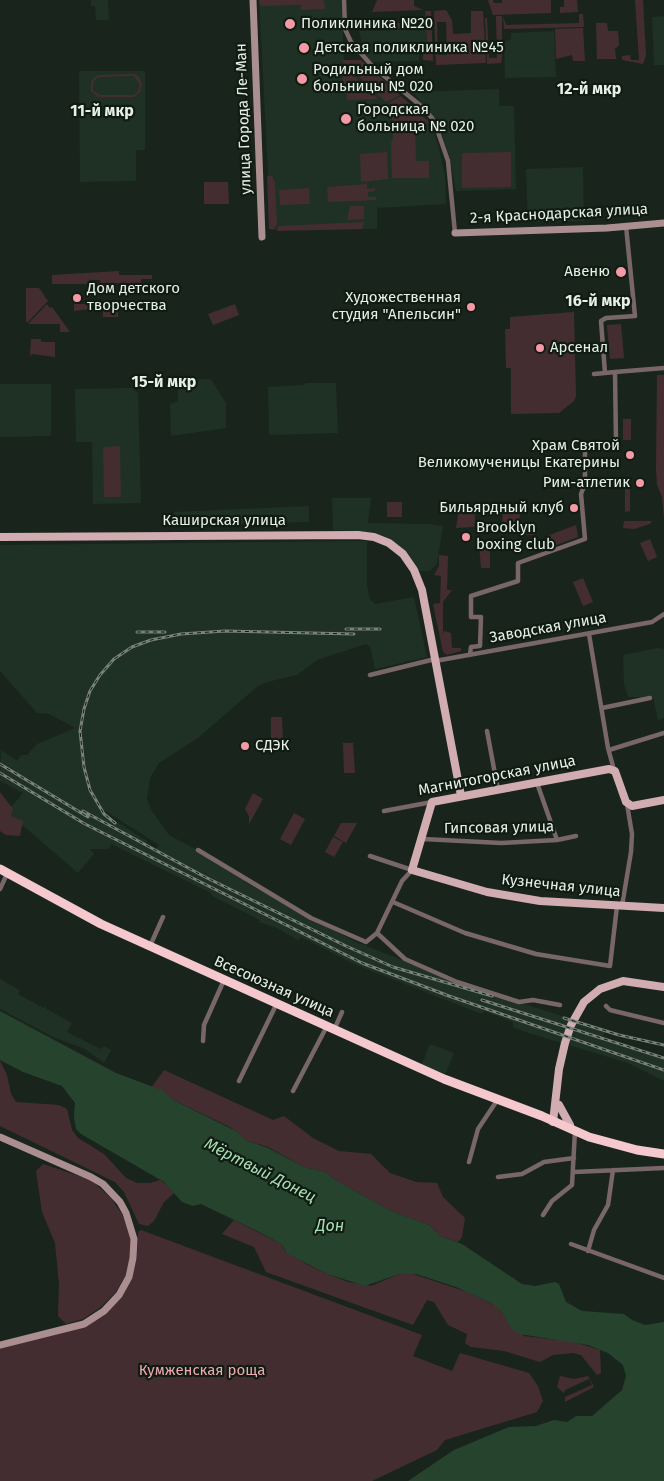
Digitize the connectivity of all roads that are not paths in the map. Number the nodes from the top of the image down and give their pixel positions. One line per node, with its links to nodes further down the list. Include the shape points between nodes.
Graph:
1 (253, 0): 6 (street, улица Города Ле-Ман)
2 (344, 0): 5 (street, via 345,29 351,42 373,67 432,118 448,161)
3 (664, 223): 4 (street, 2-я Краснодарская улица)
4 (626, 226): 5 (street, 2-я Краснодарская улица); 9 (street, via 635,316 601,321)
5 (455, 233)
6 (262, 237)
7 (664, 368): 8 (street)
8 (615, 372): 9 (street); 14 (street, via 616,443 585,445 586,484 581,494 585,539 518,562 518,581 471,596 471,617 481,617 480,646 471,647)
9 (605, 373): 10 (street)
10 (594, 374)
11 (0, 536): 15 (main road, Каширская улица, via 374,536 403,554 414,570 422,590)
12 (664, 614): 13 (street, Заводская улица, via 652,622)
13 (588, 634): 14 (street, Заводская улица); 18 (street)
14 (470, 654): 15 (street, Заводская улица)
15 (435, 660): 16 (street, Заводская улица); 25 (main road, Каширская улица)
16 (370, 675)
17 (650, 698): 18 (street)
18 (602, 708): 21 (street)
19 (487, 731): 24 (street)
20 (664, 733): 21 (street)
21 (609, 750): 22 (street)
22 (614, 771): 23 (main road, Магнитогорская улица, via 609,769); 28 (main road)
23 (537, 782): 24 (main road, Магнитогорская улица); 32 (street)
24 (498, 790): 25 (main road, Магнитогорская улица)
25 (461, 796): 27 (main road, Магнитогорская улица)
26 (664, 800): 28 (main road, via 638,806)
27 (432, 802): 29 (street, Магнитогорская улица); 31 (main road)
28 (626, 802): 39 (street, via 632,834 631,852)
29 (384, 811)
30 (576, 836): 32 (street, Гипсовая улица)
31 (423, 839): 32 (street, Гипсовая улица, via 501,843); 35 (main road)
32 (557, 840)
33 (198, 850): 42 (street, via 311,918 362,942)
34 (370, 856): 35 (street, Кузнечная улица)
35 (412, 870): 38 (street, via 402,881); 39 (main road, Кузнечная улица, via 487,892)
36 (4, 871): 37 (street); 43 (highway, Всесоюзная улица, via 86,916)
37 (0, 889)
38 (393, 902): 39 (street, via 465,933 536,954 610,966); 42 (street)
39 (620, 906): 40 (main road, Кузнечная улица)
40 (664, 908)
41 (163, 917): 43 (street)
42 (377, 933): 48 (street, via 405,959 457,982 520,1002 533,1000)
43 (150, 946): 44 (highway, Всесоюзная улица)
44 (224, 980): 47 (highway, Всесоюзная улица); 53 (street, via 204,1025)
45 (664, 987): 57 (main road, via 623,980 600,989 584,1002 565,1043)
46 (664, 992): 57 (main road, via 645,986 624,985 611,988 587,1004 568,1044)
47 (277, 1003): 52 (highway, Всесоюзная улица); 54 (street)
48 (560, 1005)
49 (606, 1006): 51 (street, via 610,1010)
50 (342, 1012): 52 (street)
51 (664, 1023)
52 (331, 1028): 55 (street); 56 (highway, Всесоюзная улица, via 444,1079)
53 (203, 1041)
54 (239, 1081)
55 (294, 1091)
56 (498, 1099): 58 (highway, Всесоюзная улица); 65 (street, via 478,1129)
57 (557, 1104): 58 (main road); 59 (main road); 60 (main road)
58 (542, 1116): 59 (highway, Всесоюзная улица)
59 (556, 1121): 60 (highway, Всесоюзная улица)
60 (572, 1128): 62 (highway, Всесоюзная улица); 63 (highway, Всесоюзная улица, via 613,1145); 64 (street)
61 (0, 1136): 74 (street, via 103,1184 126,1213 134,1239 128,1277 119,1295 104,1311 84,1324)
62 (664, 1150)
63 (664, 1154)
64 (574, 1158): 68 (street); 69 (street, via 544,1162 522,1174)
65 (468, 1162)
66 (664, 1168): 67 (street)
67 (613, 1170): 68 (street); 72 (street, via 608,1205 594,1230)
68 (574, 1172): 70 (street, via 572,1185 552,1201)
69 (498, 1177)
70 (543, 1215)
71 (571, 1244): 72 (street)
72 (588, 1251): 73 (street)
73 (664, 1278)
74 (0, 1346)

